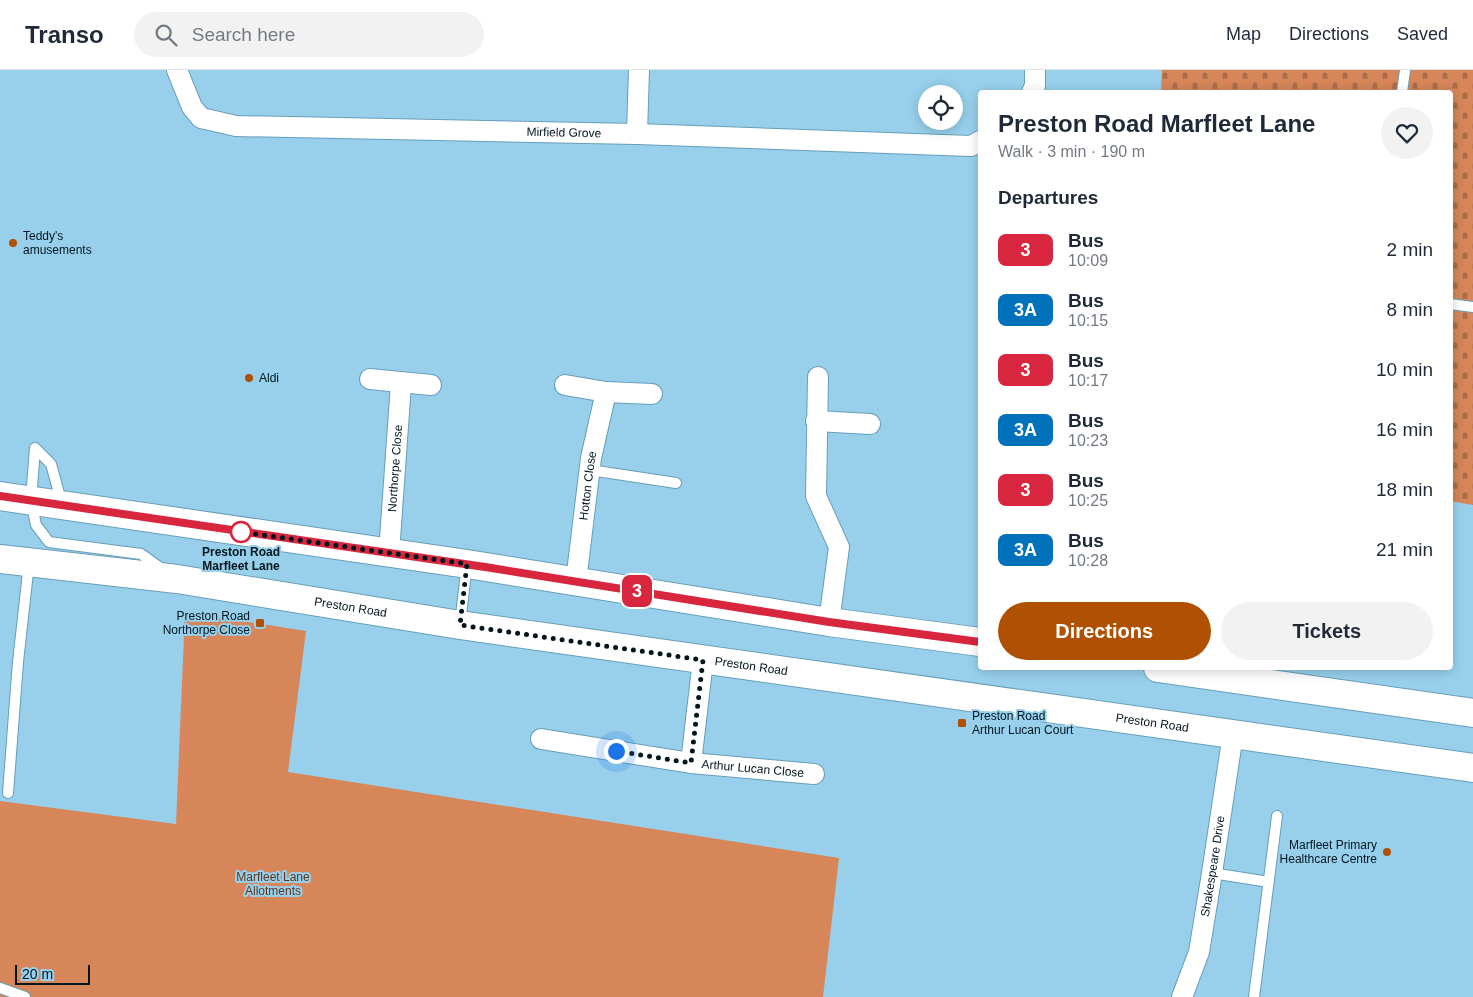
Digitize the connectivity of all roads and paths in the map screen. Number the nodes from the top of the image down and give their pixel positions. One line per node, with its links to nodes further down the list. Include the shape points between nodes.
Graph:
1 (177, 70): 7 (street, Mirfield Grove, via 192,107 201,118 236,126)
2 (639, 70): 7 (street)
3 (1036, 70): 5 (street)
4 (1405, 70): 6 (lane)
5 (1033, 90)
6 (1402, 90)
7 (637, 134): 8 (street, Mirfield Grove, via 971,146)
8 (978, 142)
9 (1453, 304): 10 (lane)
10 (1473, 307)
11 (818, 376): 18 (street)
12 (370, 380): 13 (street)
13 (401, 384): 14 (street); 25 (street, Northorpe Close)
14 (431, 385)
15 (565, 385): 16 (street)
16 (606, 392): 17 (street); 20 (street, Hotton Close)
17 (652, 394)
18 (816, 421): 19 (street); 31 (street, via 816,496 839,547)
19 (870, 424)
20 (590, 470): 21 (lane); 30 (street, Hotton Close)
21 (676, 483)
22 (0, 496): 23 (street)
23 (31, 500): 24 (street); 24 (lane, via 35,448 51,464); 29 (lane, via 36,525 49,542 140,554)
24 (62, 504): 25 (street)
25 (388, 553): 28 (street)
26 (0, 559): 27 (street, Preston Road)
27 (30, 562): 29 (street, Preston Road); 43 (lane)
28 (467, 564): 30 (street); 32 (lane)
29 (177, 580): 32 (street, Preston Road)
30 (576, 581): 31 (street)
31 (829, 622): 33 (street)
32 (460, 625): 34 (street, Preston Road)
33 (978, 642)
34 (703, 660): 38 (street, Preston Road); 40 (street, Arthur Lucan Close)
35 (1187, 670): 36 (street)
36 (1274, 676): 37 (street)
37 (1473, 713)
38 (1233, 734): 41 (street, Preston Road); 45 (street, Shakespeare Drive)
39 (541, 739): 40 (street, Arthur Lucan Close)
40 (691, 763): 42 (street, Arthur Lucan Close)
41 (1473, 768)
42 (814, 774)
43 (8, 793)
44 (1277, 816): 46 (lane)
45 (1212, 873): 46 (lane); 49 (street, Shakespeare Drive, via 1198,952)
46 (1269, 882): 50 (lane)
47 (0, 988): 48 (lane)
48 (25, 997)
49 (1182, 997)
50 (1254, 997)

